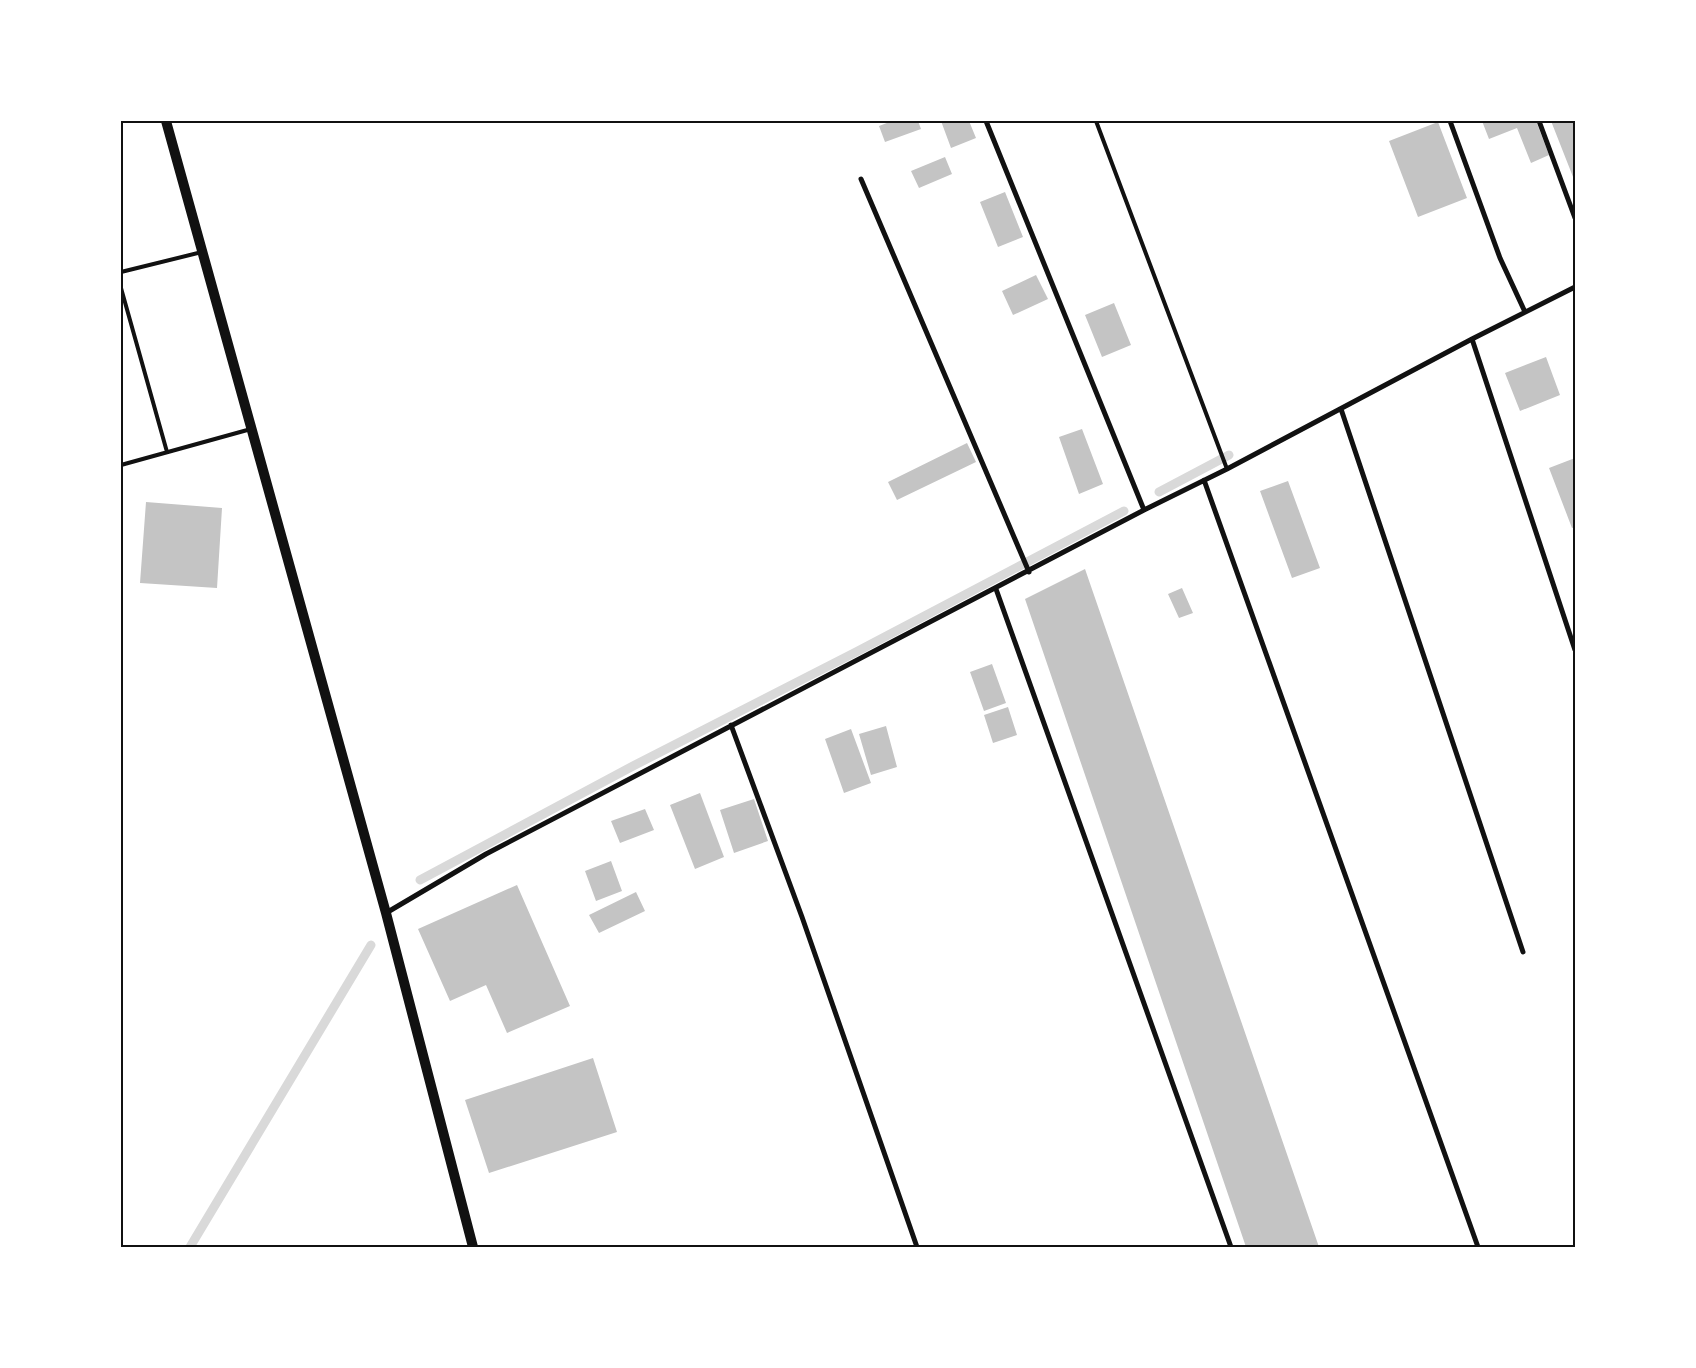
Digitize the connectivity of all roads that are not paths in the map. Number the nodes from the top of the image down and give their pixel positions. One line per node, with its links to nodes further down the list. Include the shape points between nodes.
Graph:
1 (166, 121): 8 (main road)
2 (986, 121): 20 (street)
3 (1096, 121): 18 (lane)
4 (1450, 121): 12 (street, via 1500,258)
5 (1539, 121): 7 (street)
6 (862, 179): 21 (street)
7 (1575, 218)
8 (202, 252): 9 (lane); 15 (main road)
9 (121, 272)
10 (1575, 287): 12 (street)
11 (121, 288): 16 (lane)
12 (1525, 312): 13 (street)
13 (1472, 339): 14 (street); 23 (street)
14 (1341, 409): 18 (street); 26 (street)
15 (252, 429): 16 (lane); 25 (main road)
16 (167, 452): 17 (lane)
17 (121, 465)
18 (1228, 469): 19 (street)
19 (1204, 480): 20 (street); 30 (street)
20 (1144, 510): 21 (street)
21 (1028, 569): 22 (street)
22 (996, 589): 24 (street); 29 (street)
23 (1575, 650)
24 (731, 725): 25 (street, via 486,854); 28 (street, via 802,917)
25 (386, 913): 27 (main road)
26 (1524, 952)
27 (473, 1247)
28 (916, 1247)
29 (1232, 1247)
30 (1478, 1247)

